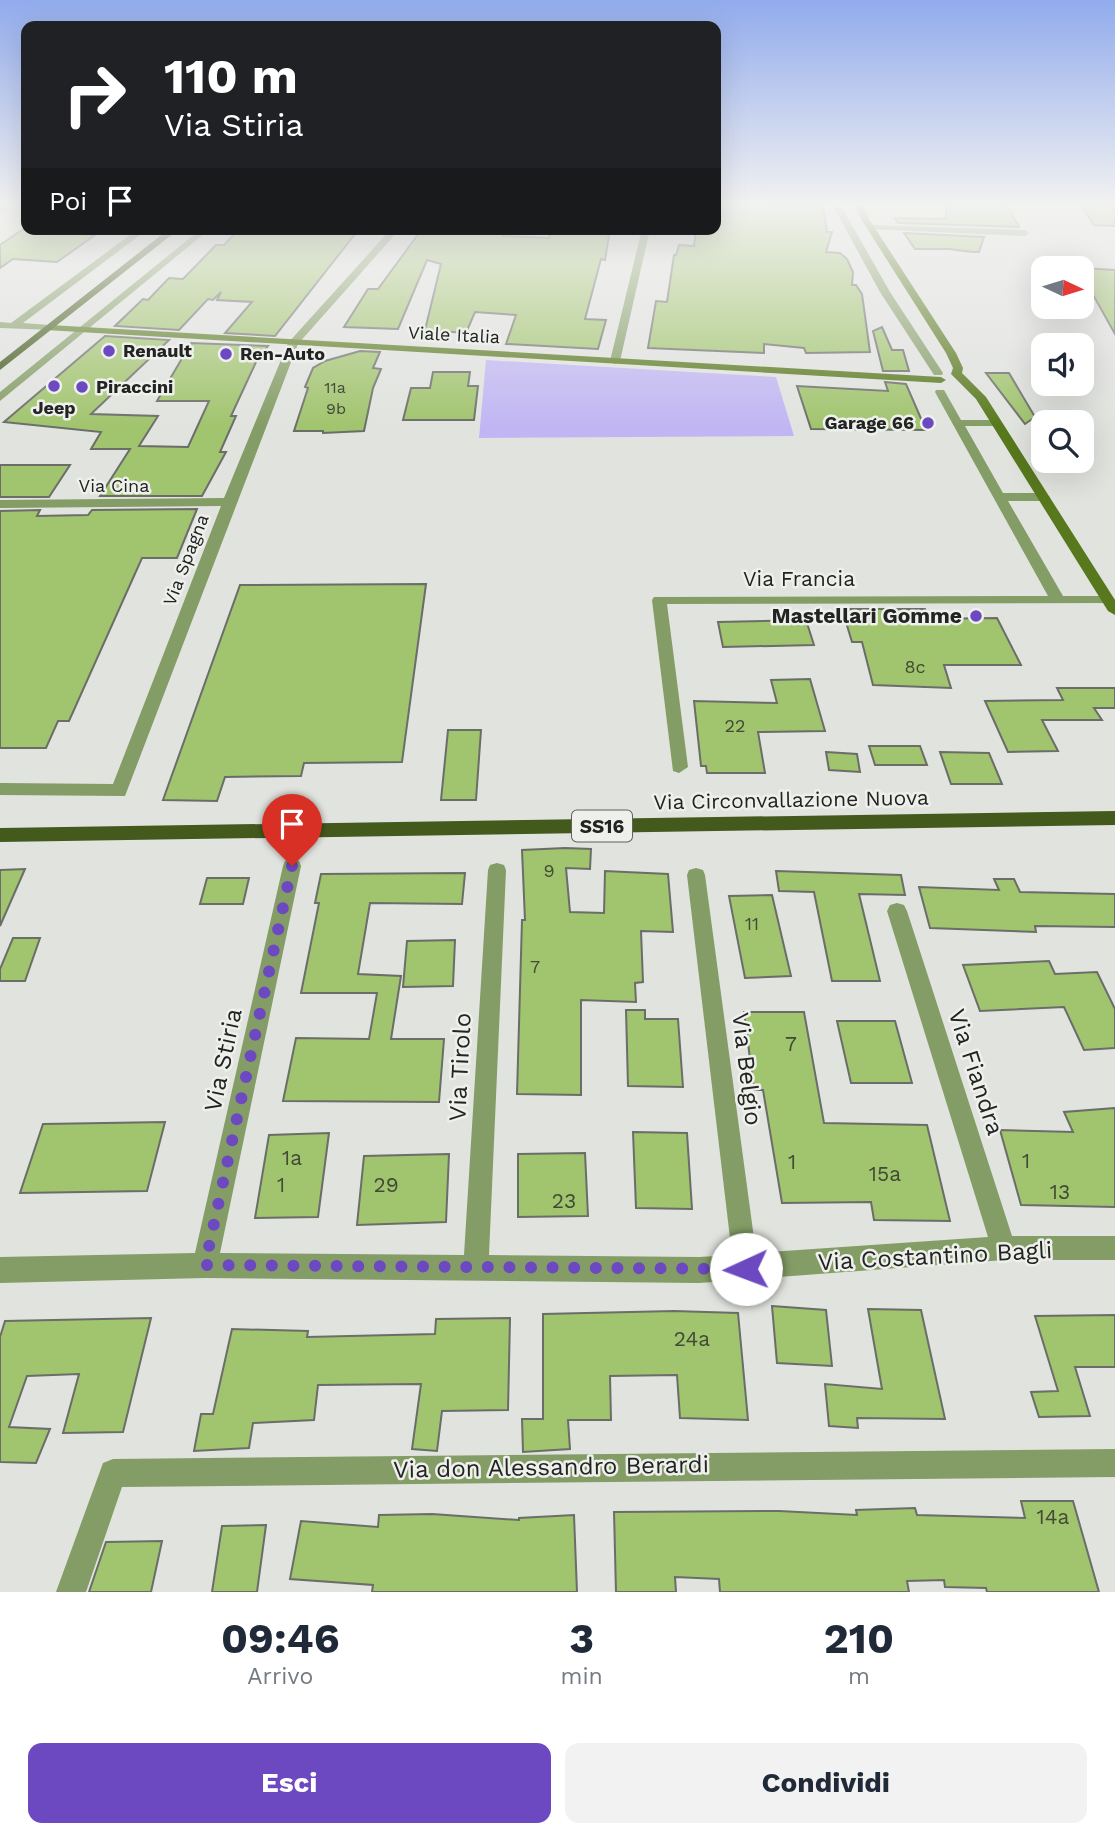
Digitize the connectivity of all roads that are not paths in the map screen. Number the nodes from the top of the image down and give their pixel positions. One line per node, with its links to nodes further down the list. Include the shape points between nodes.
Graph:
1 (77, 278): 9 (street)
2 (113, 278): 10 (main road)
3 (145, 278): 13 (street)
4 (351, 278): 14 (street)
5 (634, 278): 16 (street)
6 (879, 278): 11 (street)
7 (902, 278): 12 (street)
8 (0, 325): 9 (street)
9 (13, 326): 10 (street)
10 (50, 328): 13 (street, Viale Italia); 17 (main road)
11 (909, 329): 12 (street); 18 (street)
12 (934, 329): 15 (street)
13 (80, 330): 14 (street, Viale Italia); 19 (street)
14 (293, 343): 16 (street, Viale Italia); 24 (street, Via Spagna)
15 (947, 349): 18 (street); 18 (street, via 958,368)
16 (615, 361): 18 (street, Viale Italia)
17 (0, 367)
18 (945, 378): 20 (street); 21 (street, via 982,401)
19 (0, 398)
20 (957, 423): 21 (street); 22 (street)
21 (996, 423): 23 (street)
22 (999, 497): 23 (street); 26 (street)
23 (1044, 497): 27 (street)
24 (229, 502): 25 (street, Via Cina); 29 (street, Via Spagna, via 119,791)
25 (0, 504)
26 (1058, 600): 27 (street, Via Francia); 28 (street, Via Francia, via 659,600)
27 (1111, 605)
28 (679, 767)
29 (0, 789)
30 (1115, 818): 32 (main road, Via Circonvallazione Nuova / SS16)
31 (0, 826): 32 (main road, Via Circonvallazione Nuova / SS16)
32 (89, 832): 33 (main road, Via Circonvallazione Nuova / SS16)
33 (0, 835)
34 (292, 866): 40 (street, Via Stiria)
35 (498, 870): 41 (street, Via Tirolo)
36 (696, 876): 42 (street, Via Belgio)
37 (897, 911): 38 (street, Via Fiandra)
38 (1004, 1248): 39 (street, Via Costantino Bagli); 42 (street, Via Costantino Bagli)
39 (1115, 1248)
40 (205, 1265): 41 (street, Via Costantino Bagli); 43 (street, Via Costantino Bagli)
41 (476, 1268): 42 (street, Via Costantino Bagli)
42 (746, 1269)
43 (0, 1270)
44 (1115, 1463): 45 (street, Via don Alessandro Berardi, via 113,1473)
45 (71, 1592)

